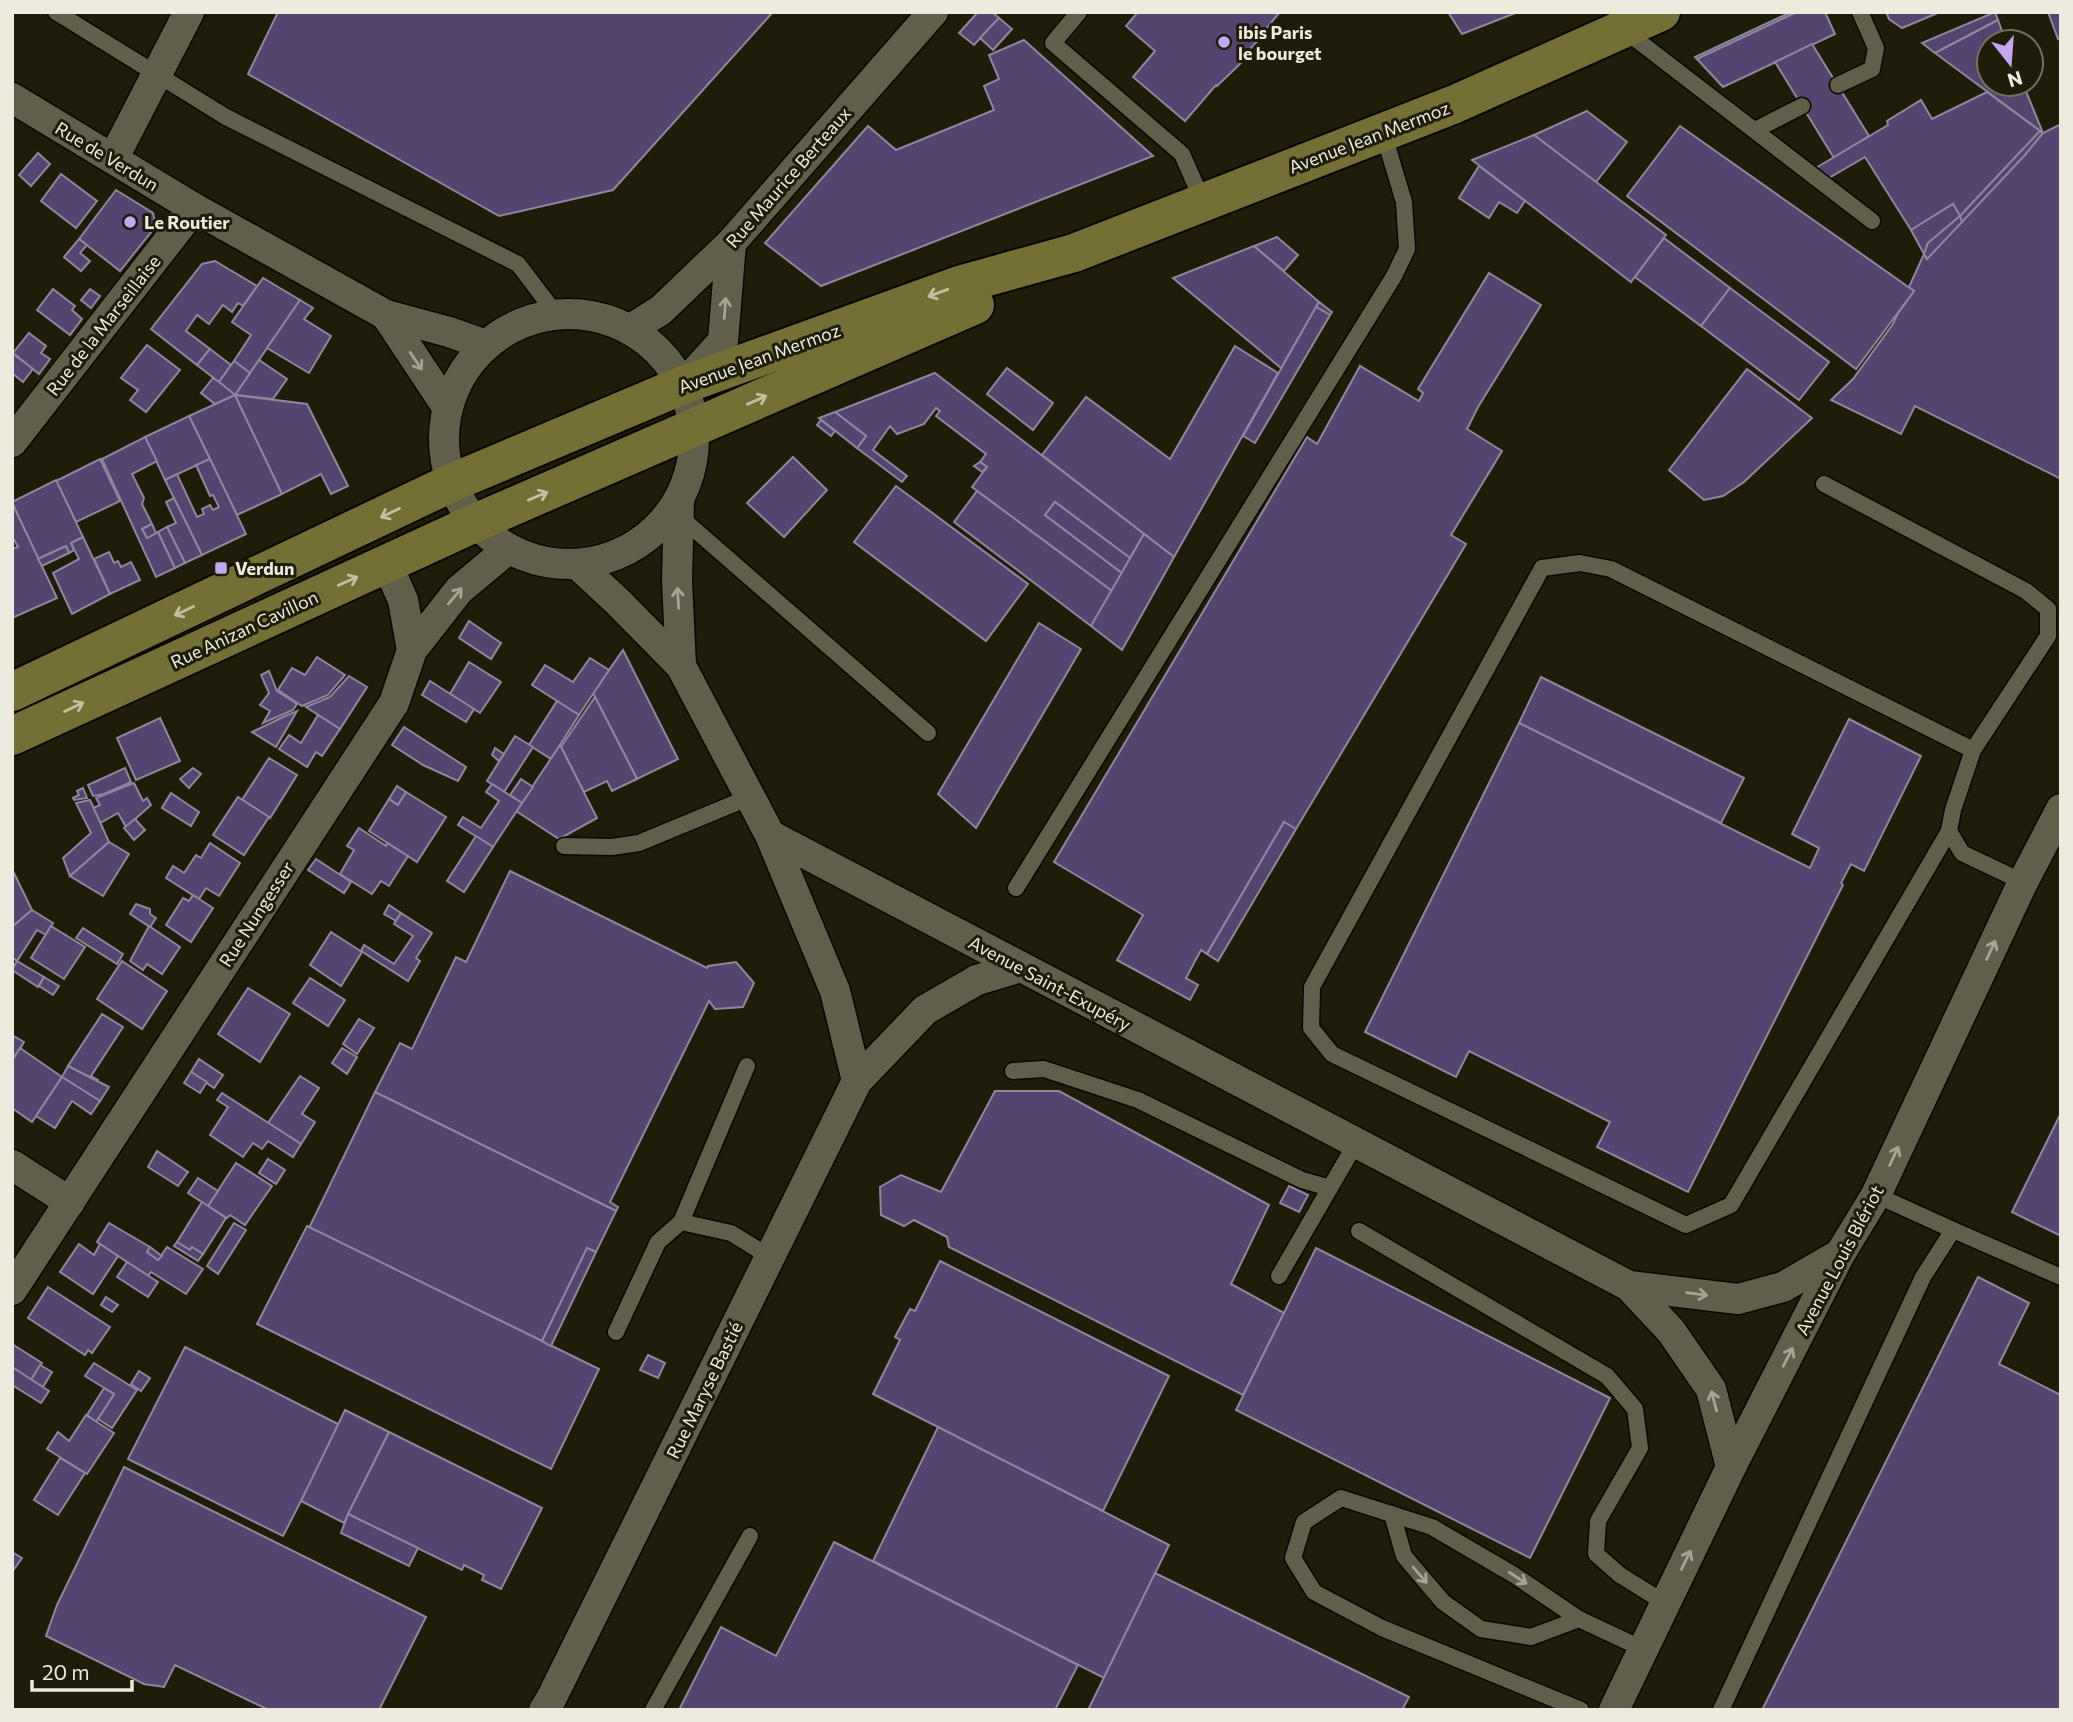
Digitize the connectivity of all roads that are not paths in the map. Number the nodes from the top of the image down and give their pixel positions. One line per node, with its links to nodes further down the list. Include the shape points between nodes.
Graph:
1 (56, 12): 8 (lane)
2 (189, 12): 8 (street)
3 (933, 12): 18 (street, Rue Maurice Berteaux)
4 (1079, 12): 15 (lane, via 1053,43 1182,154)
5 (1661, 12): 7 (main road, Avenue Jean Mermoz)
6 (1860, 12): 9 (lane, via 1876,48 1871,69)
7 (1623, 30): 12 (lane); 13 (main road, Avenue Jean Mermoz)
8 (157, 75): 14 (street); 20 (lane, via 226,117 518,264)
9 (1838, 85)
10 (12, 98): 14 (street, Rue de Verdun)
11 (1802, 106): 12 (lane)
12 (1755, 130): 17 (lane)
13 (1383, 132): 15 (main road, Avenue Jean Mermoz); 47 (lane, via 1404,202 1407,249 1394,276)
14 (113, 159): 16 (street, Rue de Verdun)
15 (1203, 202): 19 (main road, Avenue Jean Mermoz)
16 (194, 208): 21 (street, Rue de Verdun); 27 (street, Rue de la Marseillaise)
17 (1872, 221)
18 (731, 243): 22 (street, Rue Maurice Berteaux, via 661,310); 24 (street, one-way to 18, via 723,341)
19 (1074, 253): 24 (main road, Avenue Jean Mermoz, one-way to 24, via 959,285); 26 (main road, Avenue Jean Mermoz, one-way to 19, via 967,309)
20 (556, 314): 22 (street, via 595,316); 23 (street, via 518,324)
21 (386, 315): 23 (street, Rue de Verdun); 25 (street, Rue de Verdun, one-way to 25)
22 (631, 329): 24 (street, via 661,353)
23 (486, 345): 25 (street, via 462,373)
24 (683, 385): 26 (street); 28 (main road, Avenue Jean Mermoz)
25 (447, 407): 28 (street, via 443,446)
26 (695, 428): 30 (street, via 692,466); 31 (main road, Avenue Jean Mermoz, one-way to 26)
27 (12, 442)
28 (451, 483): 31 (street); 37 (main road, one-way to 37)
29 (1824, 484): 40 (lane, via 2026,591 2048,609 2048,636)
30 (679, 508): 34 (street, via 653,533 618,555); 36 (street, one-way to 30); 38 (lane)
31 (475, 523): 32 (street); 33 (main road, Rue Anizan Cavillon)
32 (508, 549): 34 (street, via 541,562); 35 (street, Rue Nungesser, one-way to 32, via 459,590)
33 (387, 564): 35 (street, via 403,600); 39 (main road, Rue Anizan Cavillon, one-way to 33)
34 (577, 564): 36 (street)
35 (412, 650): 56 (street, Rue Nungesser, via 394,703)
36 (681, 666): 41 (street)
37 (12, 692)
38 (928, 733)
39 (12, 736)
40 (1973, 750): 43 (lane); 43 (lane, via 1611,569 1580,563 1542,568 1312,988 1311,1028 1332,1054 1686,1225 1731,1205)
41 (750, 797): 44 (street); 45 (lane, via 639,844)
42 (2061, 809): 46 (street, Avenue Louis Blériot)
43 (1949, 831): 46 (lane, via 1962,853)
44 (770, 835): 48 (street, Avenue Saint-Exupéry); 51 (street, via 835,990)
45 (564, 846)
46 (2023, 882): 55 (street, Avenue Louis Blériot, one-way to 46)
47 (1016, 888)
48 (1021, 967): 51 (street, Rue Maryse Bastié, via 977,980 925,1010); 52 (street, Avenue Saint-Exupéry)
49 (747, 1066): 57 (lane)
50 (1013, 1071): 54 (lane, via 1044,1069 1138,1100 1302,1180)
51 (857, 1081): 61 (street, Rue Maryse Bastié)
52 (1356, 1143): 54 (lane); 64 (street, Avenue Saint-Exupéry)
53 (12, 1165): 56 (street)
54 (1330, 1188): 62 (lane)
55 (1875, 1195): 58 (lane); 60 (street, Avenue Louis Blériot)
56 (70, 1202): 65 (street, Rue Nungesser)
57 (681, 1222): 61 (lane, via 731,1233); 66 (lane, via 658,1242)
58 (1953, 1230): 63 (lane); 77 (lane, via 1923,1277)
59 (1359, 1231): 70 (lane, via 1607,1376 1635,1409 1640,1448 1598,1521 1596,1554)
60 (1840, 1254): 64 (street, Avenue Saint-Exupéry, one-way to 60, via 1738,1299 1783,1287); 67 (street, Avenue Louis Blériot, one-way to 60)
61 (770, 1257): 73 (street, Rue Maryse Bastié)
62 (1279, 1276)
63 (2061, 1277)
64 (1629, 1286): 67 (street, Avenue Saint-Exupéry, one-way to 64, via 1711,1388 1671,1331)
65 (12, 1290)
66 (616, 1332)
67 (1731, 1467): 70 (street, Avenue Louis Blériot, one-way to 67)
68 (1392, 1514): 71 (lane, one-way to 71, via 1432,1527); 71 (lane, one-way to 71, via 1404,1556 1443,1602 1481,1629 1531,1637); 75 (lane, via 1341,1498 1304,1521 1293,1558 1314,1592 1382,1629)
69 (750, 1536): 74 (lane)
70 (1665, 1603): 72 (street, Avenue Louis Blériot)
71 (1578, 1619): 72 (lane)
72 (1643, 1649): 76 (street, Avenue Louis Blériot)
73 (552, 1707)
74 (653, 1710)
75 (1581, 1710)
76 (1614, 1710)
77 (1721, 1710)

